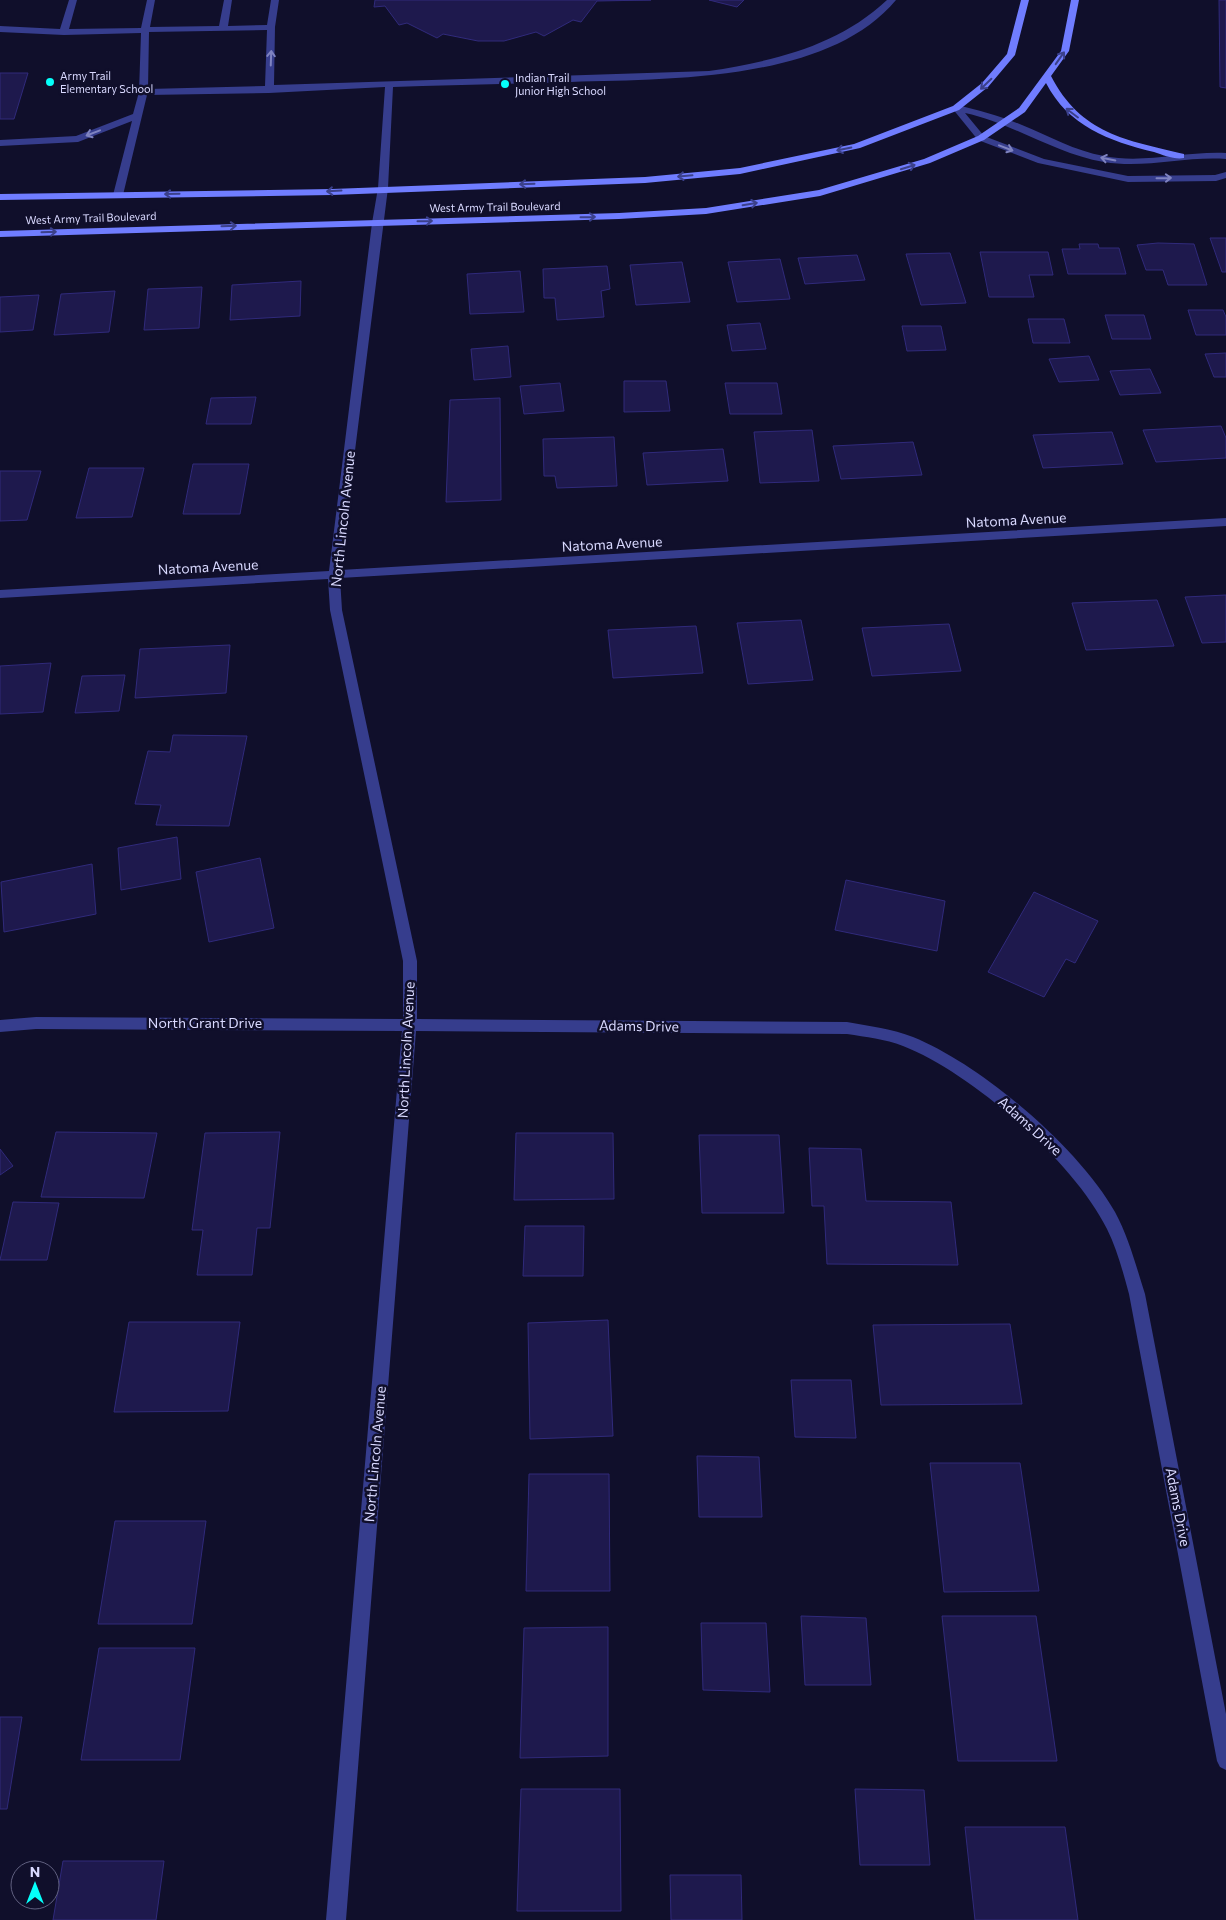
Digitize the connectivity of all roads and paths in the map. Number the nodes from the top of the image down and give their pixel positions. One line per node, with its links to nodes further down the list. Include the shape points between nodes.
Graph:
1 (73, 0): 12 (street)
2 (151, 0): 11 (street)
3 (228, 0): 9 (street)
4 (275, 0): 8 (street)
5 (892, 0): 14 (street, via 849,32 811,50 772,63 723,73)
6 (1025, 0): 17 (main road, West Army Trail Boulevard, one-way to 17, via 1011,55 985,85)
7 (1075, 0): 13 (main road, West Army Trail Boulevard, one-way to 7, via 1065,51)
8 (272, 27): 9 (street); 15 (street, one-way to 8)
9 (223, 28): 11 (street)
10 (0, 29): 12 (street)
11 (145, 30): 12 (street); 16 (street)
12 (64, 32)
13 (1047, 76): 19 (main road, West Army Trail Boulevard, via 1022,110); 22 (main road, one-way to 13, via 1112,139 1096,130 1064,107)
14 (389, 86): 15 (street); 25 (street, North Lincoln Avenue)
15 (269, 90): 16 (street)
16 (143, 92): 18 (street)
17 (956, 108): 19 (street); 20 (street); 25 (main road, West Army Trail Boulevard, one-way to 25, via 857,146 740,171 645,180)
18 (138, 115): 21 (street, one-way to 21, via 78,139); 26 (street)
19 (1006, 121): 20 (main road, West Army Trail Boulevard); 22 (street, one-way to 19, via 1109,160 1055,143)
20 (981, 138): 24 (street, one-way to 24, via 1041,161 1128,179 1216,178); 28 (main road, West Army Trail Boulevard, one-way to 20, via 619,216 706,210 820,193 927,161)
21 (0, 143)
22 (1181, 156): 23 (street)
23 (1226, 156)
24 (1226, 175)
25 (383, 188): 26 (main road, West Army Trail Boulevard, one-way to 26, via 332,192); 28 (street, North Lincoln Avenue)
26 (118, 195): 27 (main road, West Army Trail Boulevard)
27 (0, 197)
28 (377, 222): 29 (main road, West Army Trail Boulevard, one-way to 28); 31 (street, North Lincoln Avenue)
29 (0, 234)
30 (1226, 522): 31 (street, Natoma Avenue)
31 (334, 576): 32 (street, Natoma Avenue); 33 (street, North Lincoln Avenue, via 336,610 410,961)
32 (0, 594)
33 (410, 1024): 34 (street, North Grant Drive, via 36,1023); 35 (street, Adams Drive, via 847,1028 899,1038 946,1060 1014,1109 1048,1140 1086,1183 1109,1216 1123,1249 1137,1294); 36 (street, North Lincoln Avenue)
34 (0, 1026)
35 (1226, 1761)
36 (336, 1920)

